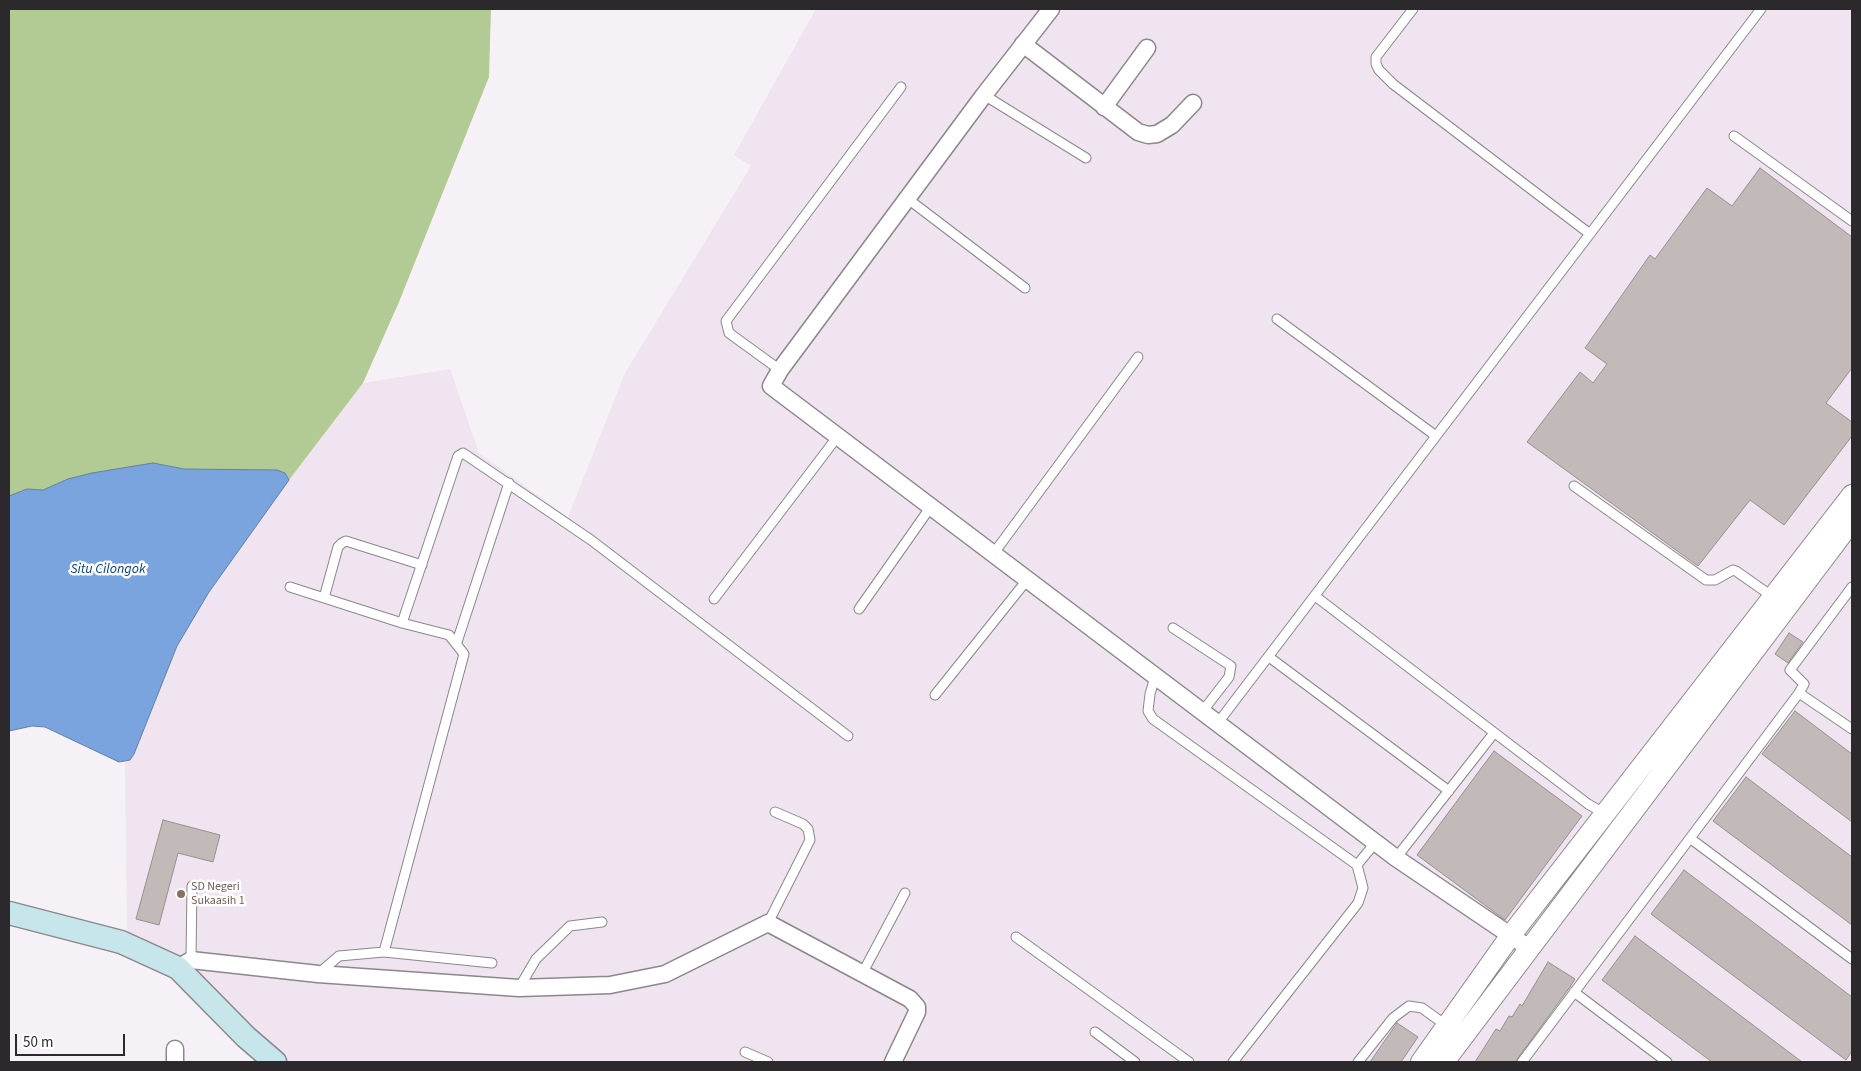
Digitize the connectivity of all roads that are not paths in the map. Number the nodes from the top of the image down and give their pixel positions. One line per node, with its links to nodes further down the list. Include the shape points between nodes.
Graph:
1 (1051, 9): 4 (street)
2 (1413, 9): 14 (lane, via 1376,57 1379,70 1392,84)
3 (1761, 9): 14 (lane)
4 (1023, 44): 7 (street); 9 (street)
5 (1147, 48): 9 (street)
6 (901, 87): 18 (lane, via 726,321 729,333)
7 (984, 95): 11 (lane); 12 (street)
8 (1193, 103): 9 (street, via 1172,125 1157,134 1148,135 1138,132)
9 (1104, 107)
10 (1734, 136): 13 (lane)
11 (1086, 158)
12 (908, 199): 15 (lane); 18 (street)
13 (1852, 221)
14 (1590, 234): 20 (lane)
15 (1025, 288)
16 (1277, 319): 20 (lane)
17 (1138, 357): 26 (lane)
18 (780, 370): 19 (street, via 772,383 773,390)
19 (838, 436): 24 (street); 33 (lane)
20 (1436, 436): 31 (lane)
21 (509, 483): 27 (lane, via 468,455 460,454); 38 (lane); 48 (lane, via 591,540)
22 (1574, 486): 34 (lane, via 1706,580 1716,580 1733,570)
23 (1852, 495): 34 (street)
24 (932, 505): 26 (street); 35 (lane)
25 (1852, 521): 34 (street)
26 (994, 553): 28 (street)
27 (422, 565): 32 (lane, via 346,541 338,547); 36 (lane)
28 (1027, 580): 40 (street); 42 (lane)
29 (1852, 586): 41 (lane, via 1790,670 1804,684)
30 (290, 587): 32 (lane)
31 (1316, 596): 39 (lane); 47 (lane)
32 (324, 598): 36 (lane)
33 (714, 599)
34 (1780, 602): 45 (street)
35 (859, 609)
36 (402, 623): 38 (lane, via 449,635)
37 (1173, 628): 43 (lane, via 1230,666 1229,677)
38 (457, 642): 64 (lane, via 464,654)
39 (1269, 657): 44 (lane); 49 (lane)
40 (1155, 677): 43 (street); 55 (lane, via 1148,711 1153,719)
41 (1799, 693): 46 (lane); 52 (lane)
42 (935, 695)
43 (1202, 712): 44 (street)
44 (1218, 724): 53 (street)
45 (1685, 726): 51 (street); 63 (street)
46 (1852, 729)
47 (1494, 733): 49 (lane); 51 (lane)
48 (848, 736)
49 (1449, 791): 54 (lane)
50 (775, 812): 60 (lane, via 803,824 808,829 810,840)
51 (1605, 814): 61 (street)
52 (1691, 839): 65 (lane); 71 (lane)
53 (1376, 843): 54 (street); 55 (lane)
54 (1396, 858): 61 (street)
55 (1356, 865): 80 (lane, via 1363,888 1358,903)
56 (192, 886): 67 (lane)
57 (905, 893): 69 (lane)
58 (9, 913): 67 (main road, via 121,942)
59 (602, 922): 70 (lane, via 570,926 536,960)
60 (768, 923): 69 (street); 70 (street, via 665,974 645,980 610,985)
61 (1511, 935): 63 (street); 72 (street)
62 (1016, 937): 79 (lane)
63 (1529, 948): 83 (street)
64 (384, 952): 66 (lane); 68 (lane, via 340,956)
65 (1852, 959)
66 (492, 963)
67 (184, 964): 68 (street); 75 (main road, via 246,1037)
68 (318, 974): 70 (street)
69 (862, 974): 77 (street, via 910,999 917,1007 915,1020)
70 (519, 988)
71 (1574, 992): 84 (lane); 85 (lane)
72 (1448, 1026): 81 (lane, via 1422,1008 1409,1006 1393,1018); 82 (street)
73 (1095, 1032): 78 (lane)
74 (745, 1052): 76 (lane)
75 (274, 1062)
76 (768, 1062)
77 (893, 1062)
78 (1135, 1062)
79 (1189, 1062)
80 (1233, 1062)
81 (1358, 1062)
82 (1421, 1062)
83 (1444, 1062)
84 (1522, 1062)
85 (1667, 1062)

